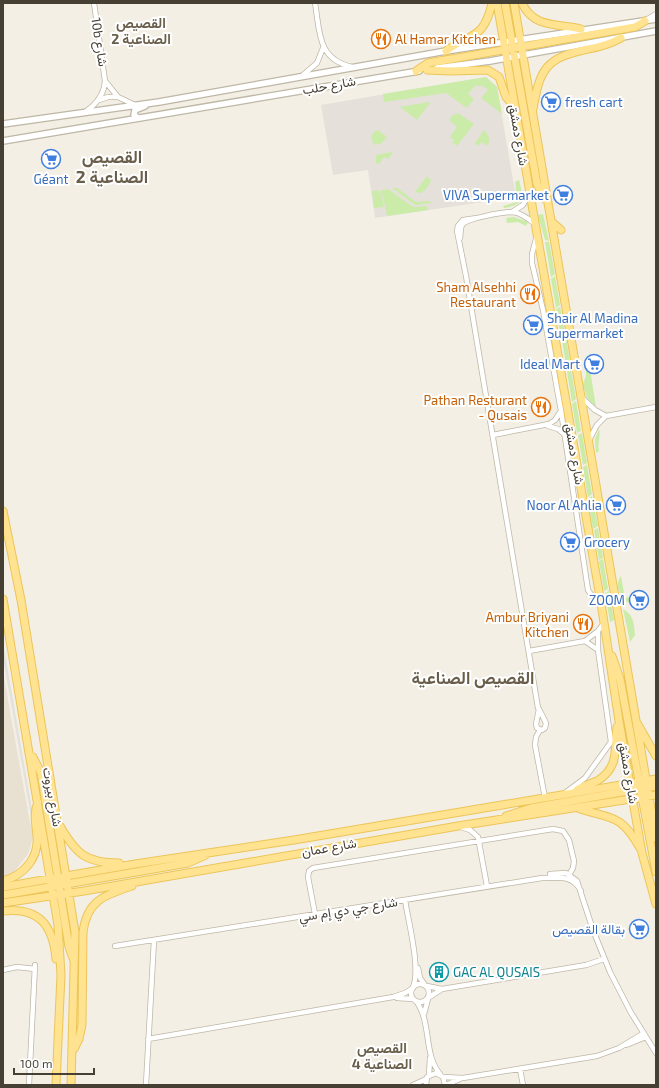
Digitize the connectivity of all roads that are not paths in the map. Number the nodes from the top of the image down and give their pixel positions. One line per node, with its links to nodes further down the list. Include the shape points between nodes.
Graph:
1 (94, 3): 29 (street, 10b شارع)
2 (315, 3): 18 (street)
3 (492, 3): 21 (main road, via 486,21 477,33)
4 (497, 3): 16 (main road, شارع دمشق)
5 (505, 3): 15 (main road)
6 (514, 3): 14 (main road, شارع دمشق)
7 (522, 3): 11 (main road, via 539,22)
8 (656, 14): 10 (street)
9 (656, 19): 10 (street, شارع حلب)
10 (645, 21): 11 (street, شارع حلب); 17 (main road, via 636,27)
11 (581, 29): 14 (street, شارع حلب)
12 (656, 31): 13 (street, شارع حلب)
13 (621, 38): 22 (street, شارع حلب); 36 (main road, via 605,46 562,56 544,70 538,84)
14 (520, 39): 15 (street, شارع حلب); 17 (main road, شارع دمشق)
15 (512, 40): 16 (street, شارع حلب); 19 (main road)
16 (503, 42): 20 (main road, شارع دمشق); 21 (street, شارع حلب)
17 (521, 47): 19 (main road); 22 (main road, شارع دمشق)
18 (323, 48): 25 (street, via 333,59); 28 (street, via 312,69)
19 (513, 48): 20 (main road); 23 (main road)
20 (504, 50): 24 (main road, شارع دمشق); 27 (main road, via 428,63)
21 (446, 51): 25 (street, شارع حلب)
22 (522, 56): 23 (street, شارع حلب); 36 (main road, شارع دمشق)
23 (514, 57): 24 (street, شارع حلب); 41 (main road, via 537,184)
24 (506, 58): 26 (street, شارع حلب); 34 (main road, شارع دمشق)
25 (353, 68): 28 (street, شارع حلب)
26 (427, 70): 27 (street, شارع حلب); 34 (main road, via 488,70 499,77 506,97)
27 (416, 71): 37 (street, شارع حلب)
28 (299, 78): 32 (street, شارع حلب)
29 (106, 81): 30 (street, 10b شارع); 31 (street, 10b شارع)
30 (118, 97): 31 (street); 33 (street)
31 (98, 101): 35 (street, 10b شارع)
32 (159, 102): 33 (street, شارع حلب); 37 (street, via 136,109 134,113)
33 (135, 104): 35 (street, شارع حلب)
34 (513, 105): 40 (main road, شارع دمشق)
35 (85, 112): 38 (street, شارع حلب)
36 (532, 116): 41 (main road, شارع دمشق)
37 (138, 118): 39 (street, شارع حلب)
38 (3, 124)
39 (3, 141)
40 (530, 194): 42 (street, via 523,205); 44 (main road, شارع دمشق)
41 (547, 202): 43 (main road, شارع دمشق)
42 (512, 212): 44 (street, via 524,216); 53 (street, via 477,218 463,224 460,239)
43 (550, 221): 45 (main road); 47 (main road, شارع دمشق)
44 (535, 224): 46 (main road, شارع دمشق)
45 (561, 230)
46 (537, 235): 49 (street, via 532,262); 58 (main road, شارع دمشق)
47 (581, 397): 51 (street); 55 (main road, شارع دمشق)
48 (656, 407): 50 (street); 51 (street)
49 (561, 411): 52 (street, via 556,420); 54 (street)
50 (656, 411)
51 (606, 416): 55 (street, via 593,430)
52 (546, 425): 53 (street); 54 (street, via 554,427)
53 (493, 435): 65 (street)
54 (564, 435): 58 (street, via 588,590 594,599)
55 (588, 442): 68 (main road, شارع دمشق)
56 (3, 511): 85 (main road, شارع بيروت, via 21,600)
57 (3, 599): 59 (main road, شارع بيروت)
58 (601, 603): 60 (main road, شارع دمشق)
59 (5, 619): 70 (main road, شارع بيروت)
60 (604, 623): 61 (street); 64 (main road, شارع دمشق)
61 (598, 631): 62 (street); 63 (street)
62 (585, 641): 63 (street); 65 (street)
63 (598, 650): 78 (street, via 610,742 583,780)
64 (609, 651): 67 (main road, شارع دمشق); 74 (main road, via 620,679)
65 (529, 652): 66 (street)
66 (538, 708): 69 (street, via 536,724); 69 (street, via 546,725)
67 (619, 721): 73 (main road, شارع دمشق); 77 (main road, via 616,755 609,769 598,780)
68 (636, 722): 71 (main road); 74 (main road, شارع دمشق)
69 (540, 730): 80 (street, via 535,745)
70 (30, 754): 82 (main road, شارع بيروت); 95 (main road, via 41,773)
71 (656, 756)
72 (656, 779): 74 (main road, شارع عمان)
73 (631, 783): 74 (main road, شارع عمان); 76 (main road, شارع دمشق); 77 (main road, شارع عمان)
74 (643, 785): 75 (main road); 76 (main road); 79 (main road, شارع دمشق)
75 (656, 786)
76 (632, 791): 81 (main road, شارع دمشق); 84 (main road, via 531,808)
77 (574, 792): 78 (main road, شارع عمان)
78 (562, 794): 80 (main road, شارع عمان)
79 (649, 796): 81 (main road, شارع عمان); 87 (main road, شارع دمشق); 92 (main road)
80 (545, 798): 89 (main road, شارع عمان)
81 (633, 799): 83 (main road, شارع عمان); 90 (main road, شارع دمشق)
82 (38, 800): 95 (main road, شارع بيروت); 98 (main road, via 35,813 37,842 32,859 20,873)
83 (577, 808): 84 (main road, شارع عمان); 90 (main road, via 618,820 631,834)
84 (499, 819): 86 (main road, شارع عمان)
85 (58, 822): 91 (main road, via 71,845 87,858 103,863); 94 (main road, شارع بيروت)
86 (458, 826): 88 (street, via 474,832); 97 (main road, شارع عمان)
87 (656, 838)
88 (479, 841): 93 (street, via 560,830 568,836 574,861 574,868); 101 (street); 111 (street, via 313,868 309,871 308,877)
89 (212, 852): 91 (main road, شارع عمان); 99 (main road, via 188,863)
90 (642, 853): 109 (main road, شارع دمشق)
91 (135, 864): 94 (main road, شارع عمان)
92 (656, 872)
93 (569, 875): 96 (street, شارع جي دي إم سي, via 559,873); 103 (street, شارع جي دي إم سي, via 577,881)
94 (66, 876): 95 (main road, شارع عمان); 99 (main road, شارع بيروت)
95 (55, 878): 100 (main road, شارع بيروت); 102 (main road, شارع عمان)
96 (542, 878): 101 (street, شارع جي دي إم سي); 103 (street, شارع جي دي إم سي, via 565,877)
97 (143, 880): 104 (main road, شارع عمان); 128 (main road, via 104,896 91,908 86,917 83,932 81,1030)
98 (3, 881)
99 (68, 884): 100 (main road); 104 (main road, شارع بيروت)
100 (56, 886): 105 (main road, شارع بيروت); 106 (main road)
101 (487, 886): 107 (street, شارع جي دي إم سي)
102 (3, 887)
103 (581, 891): 114 (street, شارع جي دي إم سي)
104 (69, 893): 105 (main road, شارع عمان); 116 (main road, شارع بيروت, via 75,932)
105 (57, 895): 108 (main road, شارع عمان); 116 (main road); 118 (main road)
106 (3, 896)
107 (405, 900): 111 (street, شارع جي دي إم سي); 115 (street)
108 (3, 903)
109 (656, 904)
110 (3, 910): 118 (main road, via 26,911 45,924 53,938 57,966)
111 (315, 914): 112 (street, شارع جي دي إم سي)
112 (154, 940): 113 (street, شارع جي دي إم سي); 127 (street)
113 (115, 946)
114 (604, 959): 121 (street, via 586,965); 126 (street, شارع جي دي إم سي)
115 (416, 963): 119 (street, via 420,978); 120 (street)
116 (75, 964): 128 (main road, شارع بيروت)
117 (3, 970): 135 (street, via 35,967)
118 (61, 975): 136 (main road)
119 (426, 985): 120 (street, via 418,984); 121 (street); 123 (street, via 430,992)
120 (413, 987): 122 (street); 124 (street, via 411,995)
121 (442, 989): 123 (street)
122 (393, 997): 124 (street); 127 (street)
123 (428, 998): 124 (street, via 421,1002); 125 (street)
124 (415, 1000): 125 (street)
125 (424, 1014): 130 (street)
126 (645, 1035): 129 (street, شارع جي دي إم سي); 131 (street, via 597,1056)
127 (148, 1039): 138 (street)
128 (73, 1051): 137 (main road, شارع بيروت)
129 (656, 1053)
130 (431, 1055): 132 (street); 133 (street)
131 (520, 1068): 134 (street); 142 (street)
132 (442, 1075): 133 (street, via 433,1073); 134 (street); 141 (street)
133 (428, 1077): 139 (street); 140 (street)
134 (463, 1078): 141 (street)
135 (29, 1085)
136 (56, 1085)
137 (71, 1085)
138 (146, 1085)
139 (413, 1085)
140 (426, 1085)
141 (445, 1085)
142 (523, 1085)

